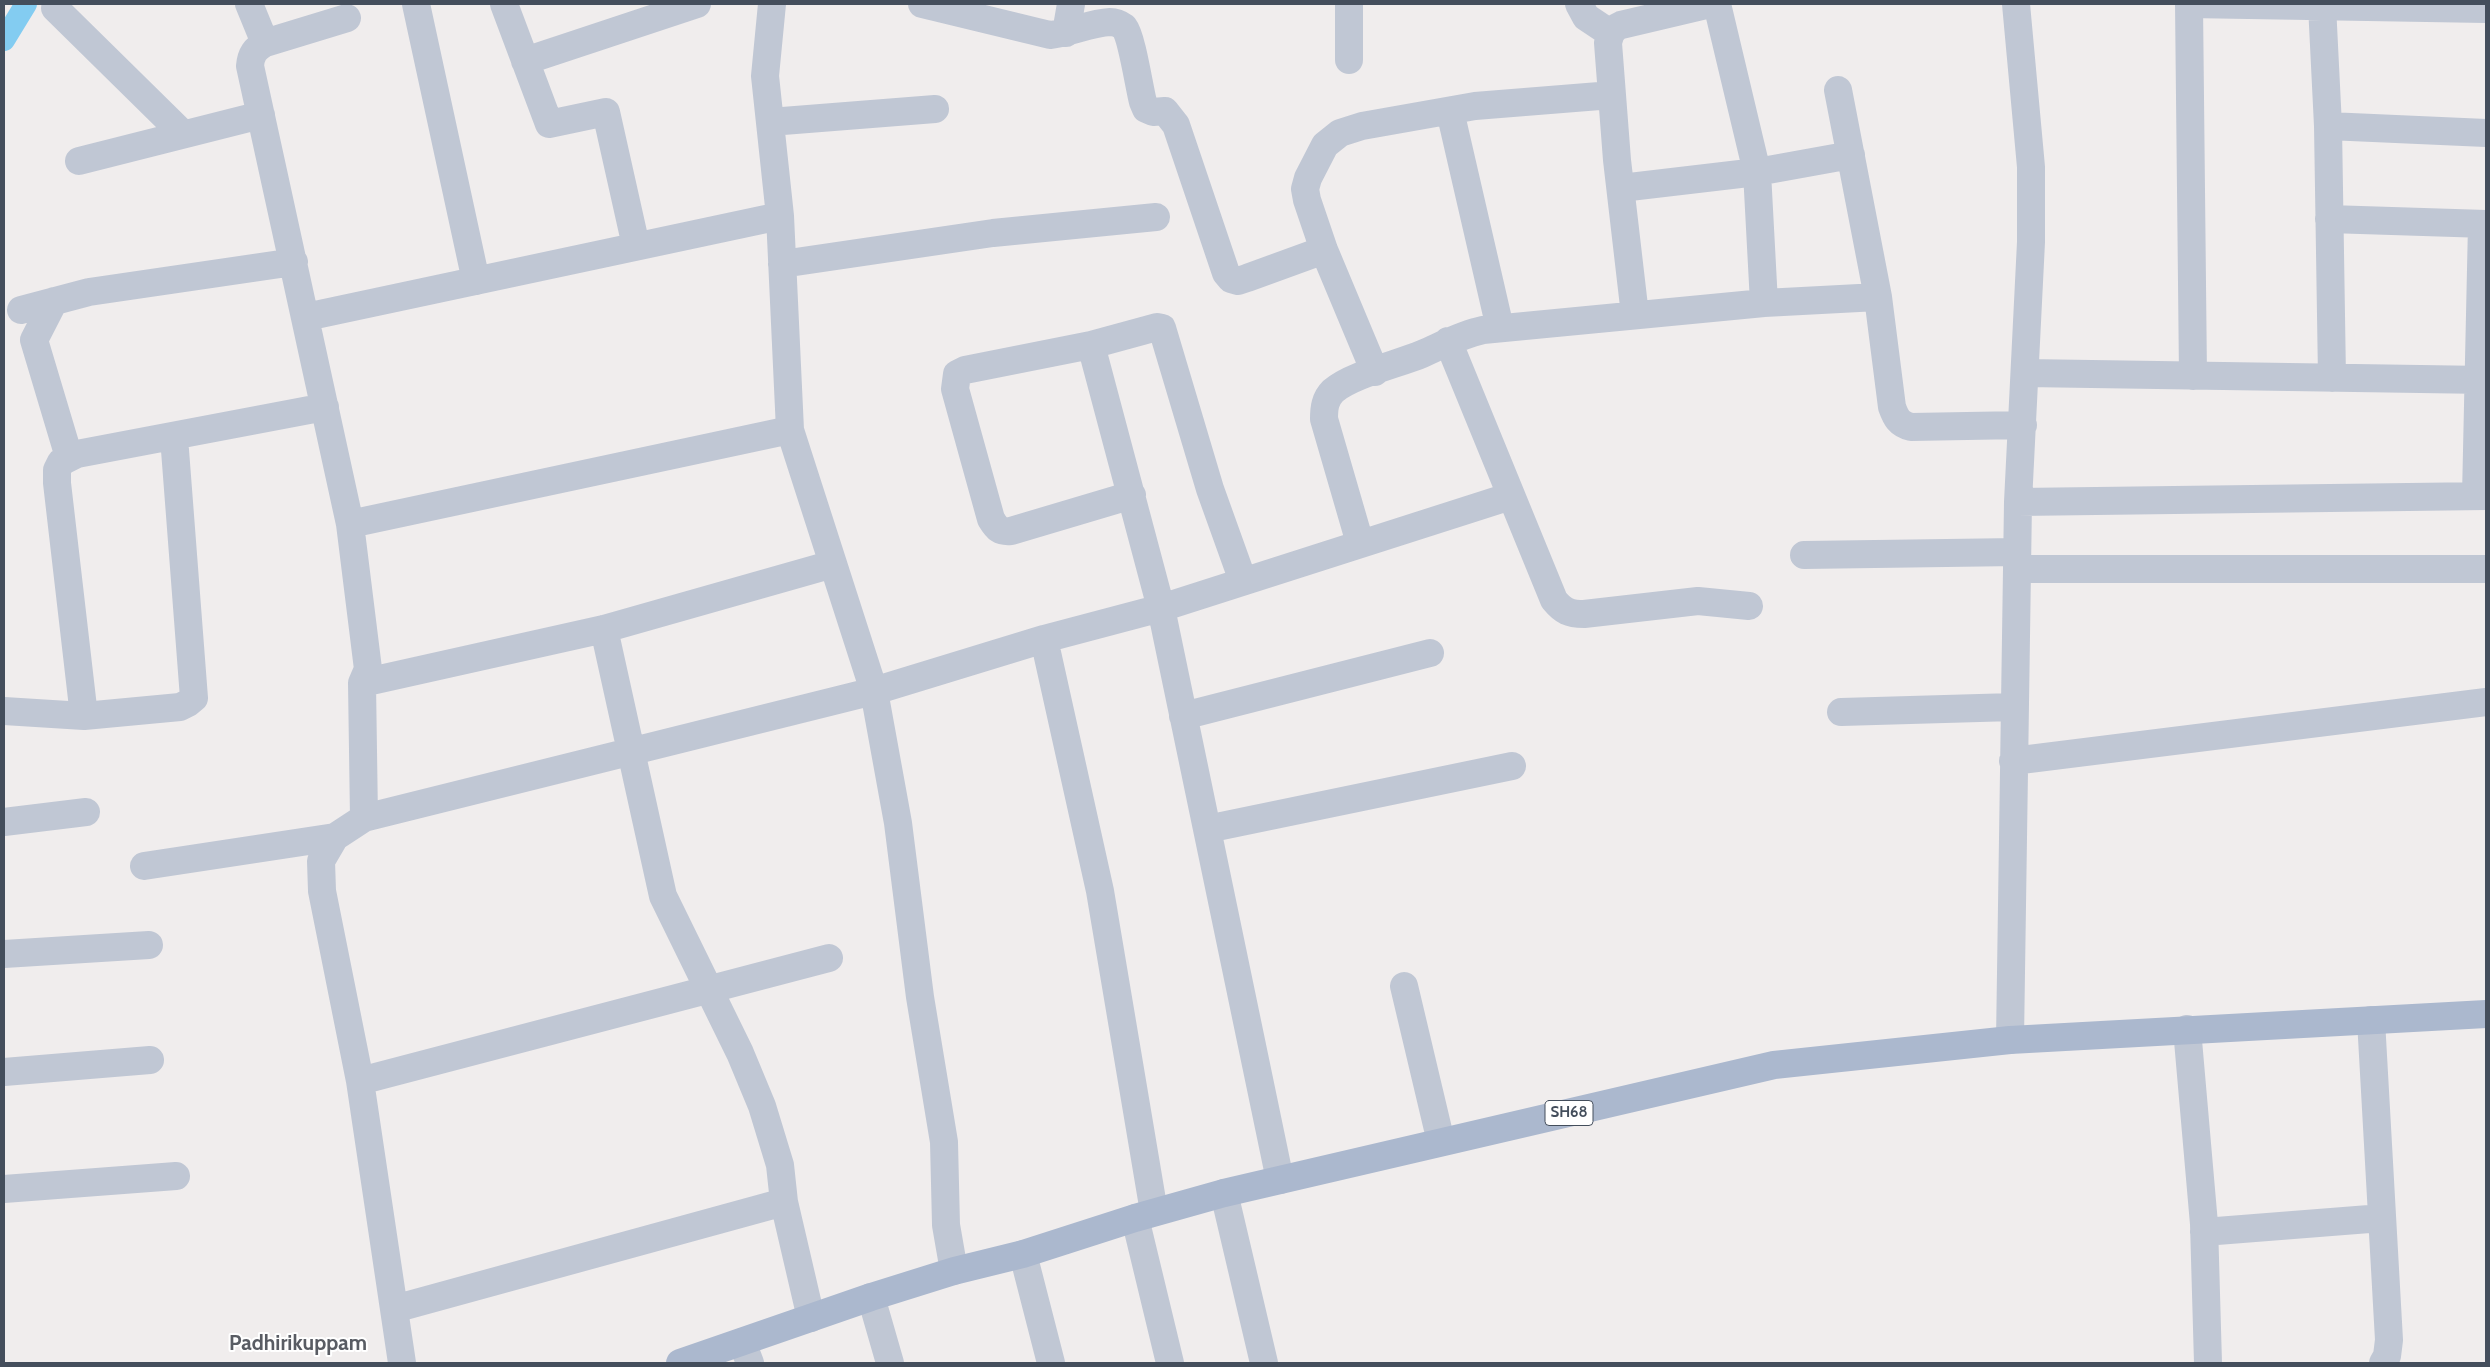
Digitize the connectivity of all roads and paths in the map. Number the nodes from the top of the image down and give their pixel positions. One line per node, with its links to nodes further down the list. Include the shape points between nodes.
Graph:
1 (249, 4): 19 (street)
2 (416, 4): 43 (street)
3 (504, 4): 21 (street)
4 (697, 4): 21 (street)
5 (772, 4): 27 (street, via 765,76)
6 (922, 4): 17 (street, via 1050,35)
7 (1071, 4): 17 (street)
8 (1349, 4): 20 (street)
9 (1579, 4): 18 (street, via 1586,17)
10 (1710, 4): 18 (street, via 1621,25)
11 (1717, 4): 33 (street)
12 (2016, 4): 54 (street, via 2031,167 2032,242)
13 (2322, 5): 15 (street); 28 (street); 55 (street, via 2189,4)
14 (55, 8): 30 (street)
15 (2486, 9)
16 (347, 18): 19 (street)
17 (1066, 33): 40 (street, via 1109,22 1124,28 1142,102 1146,109 1164,111 1176,124 1226,273 1231,279 1247,278)
18 (1610, 34): 23 (street)
19 (265, 43): 26 (street, via 250,56)
20 (1349, 60)
21 (525, 61): 39 (street, via 549,124 606,112)
22 (1838, 90): 31 (street)
23 (1612, 95): 25 (street, via 1475,106); 34 (street)
24 (935, 109): 27 (street)
25 (1450, 111): 40 (street, via 1362,126 1340,133 1325,145 1305,189); 50 (street)
26 (261, 114): 30 (street); 41 (street)
27 (770, 122): 35 (street)
28 (2328, 126): 29 (street); 37 (street)
29 (2486, 133)
30 (184, 134): 32 (street)
31 (1851, 155): 33 (street); 44 (street)
32 (78, 161)
33 (1757, 172): 34 (street); 46 (street)
34 (1621, 188): 48 (street)
35 (780, 216): 39 (street); 42 (street)
36 (1156, 217): 42 (street, via 993,232)
37 (2329, 219): 38 (street); 56 (street)
38 (2484, 224): 57 (street)
39 (636, 246): 43 (street)
40 (1324, 250): 53 (street)
41 (294, 262): 45 (street, via 153,281); 49 (street)
42 (782, 264): 60 (street)
43 (476, 280): 49 (street)
44 (1878, 297): 46 (street); 59 (street, via 1892,407 1902,424 1911,427)
45 (54, 301): 47 (street); 62 (street, via 34,340)
46 (1764, 303): 48 (street)
47 (21, 310)
48 (1635, 315): 50 (street)
49 (306, 317): 58 (street)
50 (1500, 328): 51 (street, via 1461,335)
51 (1448, 341): 53 (street); 64 (street)
52 (1091, 345): 63 (street); 63 (street, via 965,370 957,374 955,389 996,529 1011,531); 73 (street, via 1157,327 1165,332 1210,489)
53 (1375, 372): 68 (street, via 1344,384 1332,392 1325,404 1324,419)
54 (2026, 373): 55 (street); 59 (street)
55 (2193, 376): 56 (street)
56 (2332, 378): 57 (street)
57 (2482, 380): 65 (street)
58 (325, 407): 61 (street); 67 (street)
59 (2023, 425): 66 (street)
60 (790, 430): 67 (street); 71 (street)
61 (174, 437): 62 (street); 85 (street, via 194,698 180,706)
62 (69, 457): 85 (street, via 57,470 57,483)
63 (1132, 495): 75 (street)
64 (1511, 496): 68 (street); 74 (street, via 1554,600 1563,611 1584,614 1698,601)
65 (2481, 496): 66 (street)
66 (2018, 502): 70 (street)
67 (350, 524): 79 (street, via 368,669)
68 (1360, 543): 73 (street)
69 (1804, 555): 70 (street)
70 (2017, 561): 72 (street); 82 (street)
71 (833, 564): 76 (street); 80 (street)
72 (2486, 569)
73 (1243, 581): 75 (street)
74 (1749, 606)
75 (1162, 608): 77 (street); 86 (street)
76 (604, 629): 79 (street); 87 (street)
77 (1044, 639): 80 (street); 114 (street, via 1100,891)
78 (1430, 653): 86 (street)
79 (362, 683): 91 (street)
80 (874, 691): 87 (street); 118 (street, via 898,823 920,997 944,1142 946,1226)
81 (2486, 702): 88 (street)
82 (2014, 707): 84 (street); 88 (street)
83 (4, 711): 85 (street)
84 (1841, 712)
85 (84, 716)
86 (1183, 716): 93 (street)
87 (631, 752): 91 (street); 100 (street, via 662,896)
88 (2014, 761): 104 (street)
89 (1512, 766): 93 (street)
90 (86, 812): 92 (street)
91 (364, 818): 94 (street)
92 (4, 822)
93 (1207, 829): 110 (street)
94 (335, 837): 95 (street); 107 (street, via 321,861 322,890)
95 (144, 866)
96 (149, 944): 97 (street)
97 (4, 954)
98 (829, 958): 100 (street)
99 (1404, 986): 108 (street)
100 (709, 989): 107 (street); 113 (street, via 762,1106 780,1164)
101 (2486, 1014): 102 (main road, SH68)
102 (2371, 1020): 103 (main road, SH68); 115 (street)
103 (2187, 1029): 104 (main road, SH68); 116 (street)
104 (2010, 1040): 108 (main road, SH68, via 1774,1065)
105 (150, 1060): 106 (street)
106 (4, 1072)
107 (360, 1081): 120 (street)
108 (1441, 1142): 110 (main road, SH68)
109 (176, 1176): 111 (street)
110 (1280, 1180): 112 (main road, SH68)
111 (4, 1189)
112 (1224, 1193): 114 (main road, SH68); 128 (street)
113 (784, 1202): 120 (street); 121 (street)
114 (1145, 1215): 117 (main road, SH68); 127 (street)
115 (2382, 1218): 116 (street); 130 (street, via 2389,1340 2387,1356)
116 (2204, 1232): 129 (street)
117 (1023, 1254): 118 (main road, SH68); 126 (street)
118 (954, 1270): 119 (main road, SH68)
119 (871, 1296): 121 (main road, SH68); 125 (street)
120 (394, 1309): 123 (street)
121 (811, 1318): 122 (main road, SH68)
122 (746, 1353): 124 (main road, SH68)
123 (402, 1363)
124 (680, 1363)
125 (890, 1363)
126 (1051, 1363)
127 (1170, 1363)
128 (1264, 1363)
129 (2208, 1363)
130 (2382, 1363)

